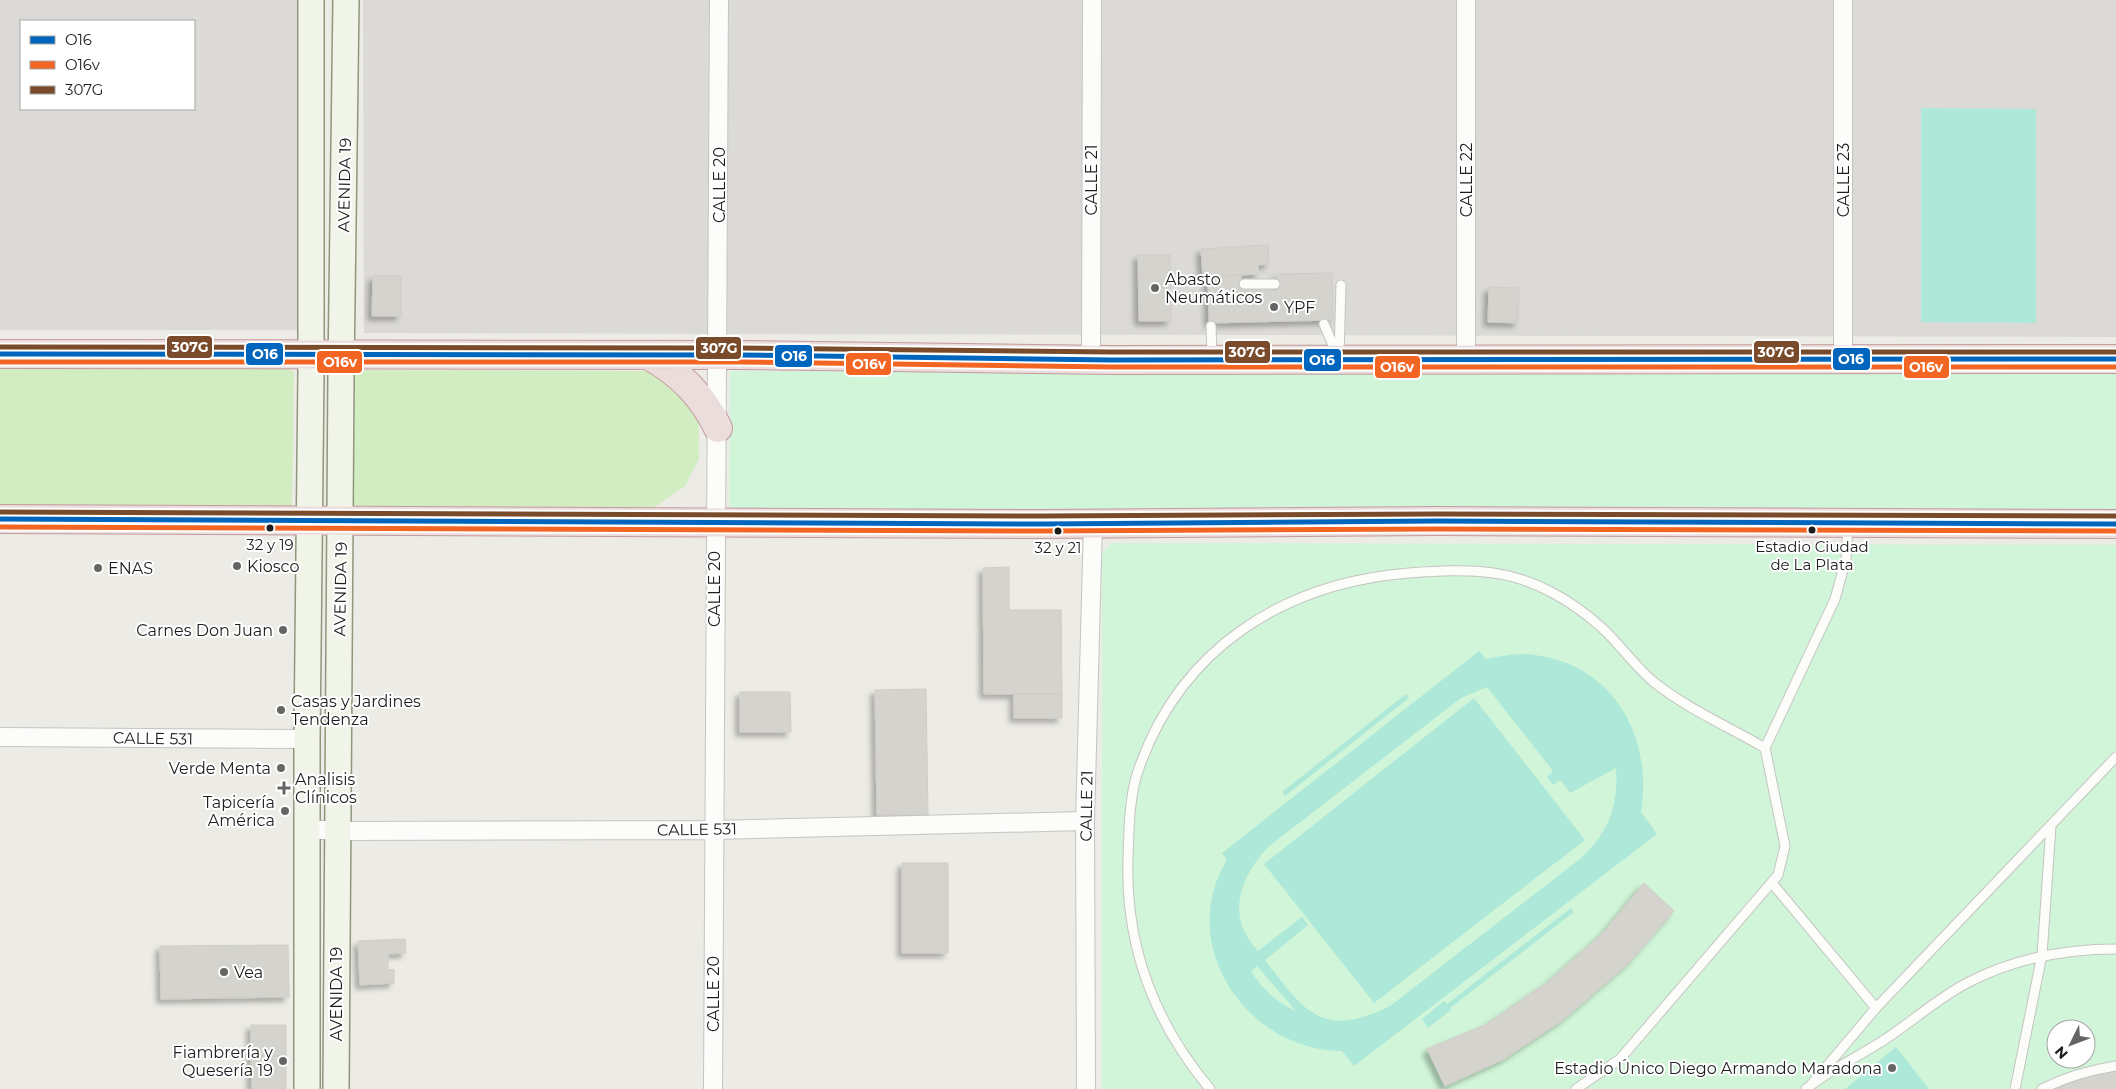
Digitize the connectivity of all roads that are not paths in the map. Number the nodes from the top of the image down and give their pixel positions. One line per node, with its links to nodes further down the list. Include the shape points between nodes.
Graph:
1 (311, 0): 13 (main road, AVENIDA 19)
2 (346, 0): 14 (main road, AVENIDA 19)
3 (719, 0): 16 (street, CALLE 20)
4 (1092, 0): 17 (street, CALLE 21)
5 (1466, 0): 19 (street, CALLE 22)
6 (1843, 0): 20 (street, CALLE 23)
7 (1244, 284): 8 (lane)
8 (1275, 284)
9 (1342, 285): 18 (lane)
10 (1324, 324): 18 (lane)
11 (1211, 326): 22 (lane)
12 (0, 354): 13 (highway)
13 (311, 355): 14 (highway); 25 (main road, AVENIDA 19)
14 (341, 355): 15 (highway); 26 (main road, AVENIDA 19)
15 (648, 355): 16 (highway); 23 (highway, via 692,387)
16 (718, 355): 17 (highway); 23 (street, CALLE 20)
17 (1091, 359): 22 (highway)
18 (1339, 359): 19 (highway); 22 (highway)
19 (1466, 359): 20 (highway)
20 (1843, 359): 21 (highway)
21 (2116, 359)
22 (1212, 360)
23 (718, 428): 28 (street, CALLE 20)
24 (0, 519): 25 (highway)
25 (310, 520): 26 (highway); 32 (main road, AVENIDA 19)
26 (341, 520): 28 (highway); 39 (main road, AVENIDA 19)
27 (1848, 522): 29 (highway); 30 (highway); 33 (lane, via 1846,559 1835,599)
28 (715, 523): 29 (highway); 38 (street, CALLE 20)
29 (1093, 523): 35 (street, CALLE 21)
30 (2116, 524)
31 (0, 736): 32 (street, CALLE 531)
32 (307, 739): 37 (main road, AVENIDA 19)
33 (1766, 748): 40 (lane, via 1785,846 1778,875); 50 (lane, via 1653,682 1600,626 1564,599 1528,582 1493,573 1434,571 1379,576 1331,586 1279,606 1232,636 1192,676 1160,720 1137,772 1129,829 1127,895 1140,966 1168,1030)
34 (2116, 757): 36 (lane)
35 (1085, 821): 38 (street, CALLE 531); 49 (street, CALLE 21)
36 (2051, 826): 42 (lane); 43 (lane)
37 (308, 829): 39 (street, CALLE 531); 46 (main road, AVENIDA 19)
38 (713, 830): 39 (street, CALLE 531); 48 (street, CALLE 20)
39 (337, 831): 47 (main road, AVENIDA 19)
40 (1772, 883): 43 (lane); 51 (lane, via 1620,1059)
41 (2116, 949): 42 (lane, via 2085,949)
42 (2042, 955): 45 (lane, via 2002,967 1967,983); 52 (lane)
43 (1876, 1008): 45 (lane)
44 (2116, 1066): 53 (lane, via 2069,1077)
45 (1809, 1087)
46 (308, 1089)
47 (336, 1089)
48 (713, 1089)
49 (1086, 1089)
50 (1210, 1089)
51 (1576, 1089)
52 (2015, 1089)
53 (2042, 1089)

